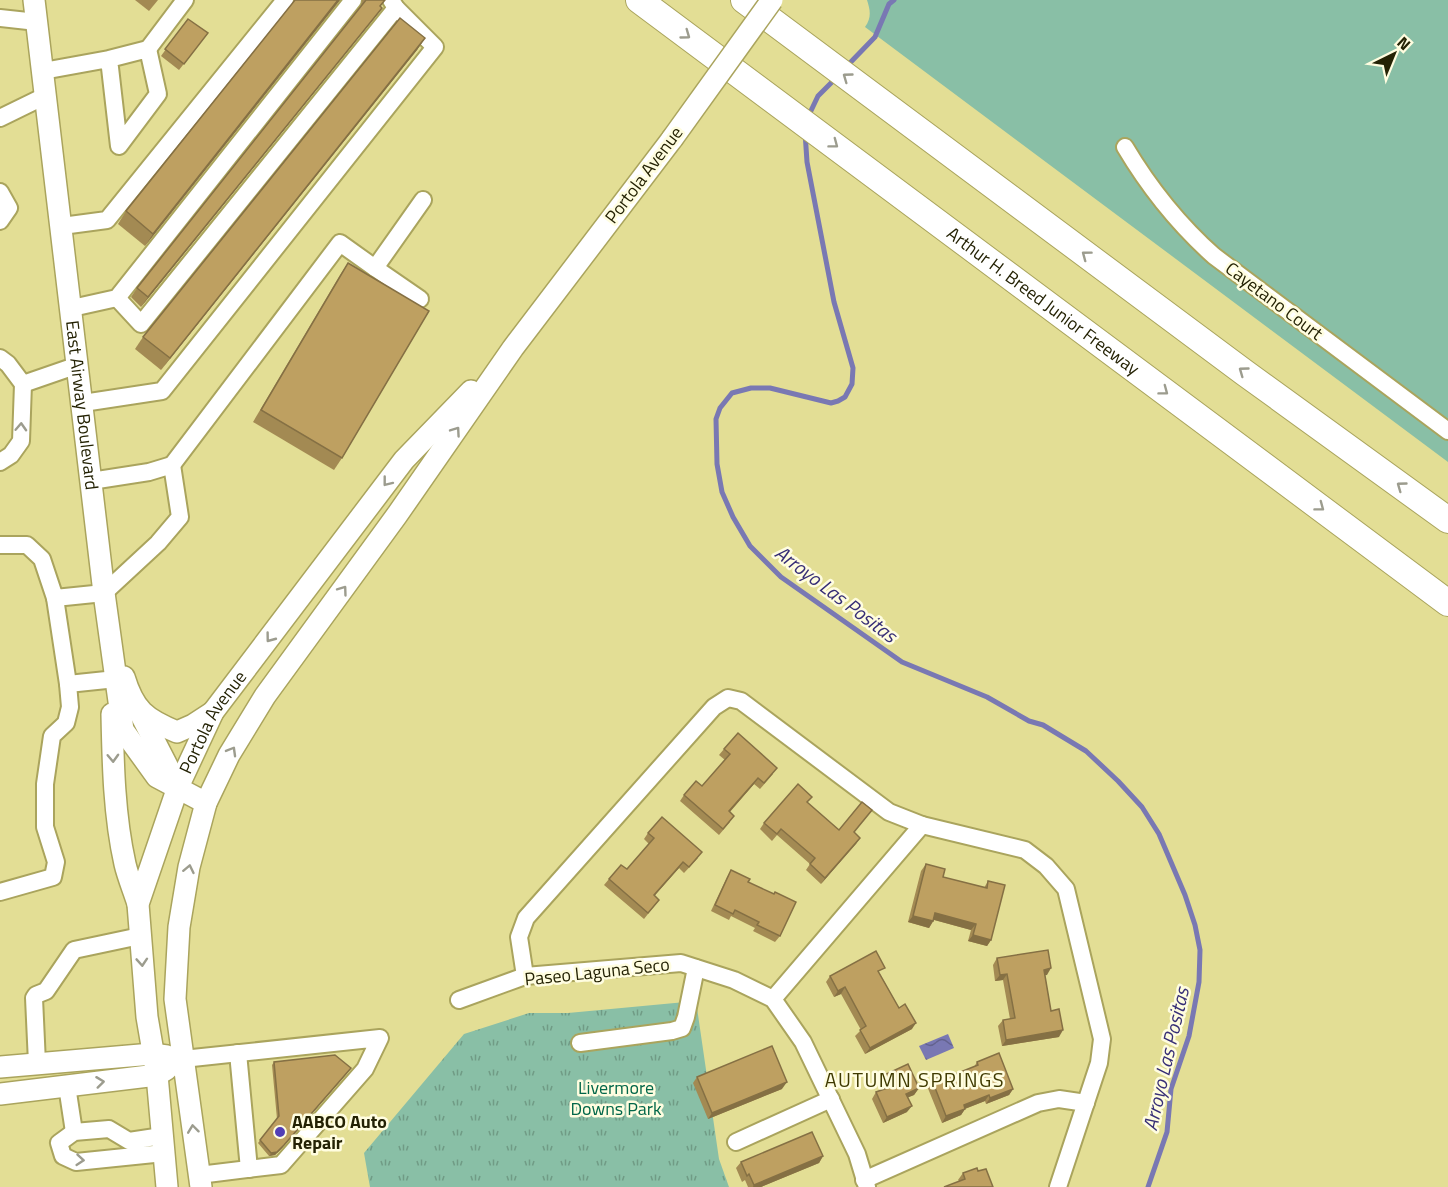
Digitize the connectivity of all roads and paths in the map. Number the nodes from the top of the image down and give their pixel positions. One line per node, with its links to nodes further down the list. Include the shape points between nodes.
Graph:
1 (34, 0): 10 (main road, East Airway Boulevard)
2 (185, 0): 11 (street)
3 (285, 0): 20 (street, via 107,220)
4 (353, 0): 22 (street)
5 (639, 0): 38 (highway, Arthur H. Breed Junior Freeway, one-way to 38)
6 (744, 0): 34 (highway, one-way to 6)
7 (772, 0): 25 (main road, Portola Avenue, bridge)
8 (394, 4): 22 (street, via 141,324); 29 (street, via 435,47 428,57 162,391)
9 (0, 18): 10 (street)
10 (37, 21): 13 (main road, East Airway Boulevard)
11 (148, 49): 12 (street); 12 (street, via 158,94 119,146)
12 (109, 59): 13 (street)
13 (43, 71): 14 (main road, East Airway Boulevard)
14 (47, 95): 15 (street); 20 (main road, East Airway Boulevard)
15 (0, 118)
16 (1125, 147): 30 (street, Cayetano Court, via 1163,204 1214,256)
17 (0, 192): 19 (street, via 9,208)
18 (423, 200): 21 (street)
19 (0, 221)
20 (62, 226): 24 (main road, East Airway Boulevard)
21 (375, 268): 23 (street); 32 (street, via 340,243)
22 (117, 298): 24 (street)
23 (420, 299)
24 (72, 308): 27 (main road, East Airway Boulevard)
25 (513, 348): 43 (main road, Portola Avenue, one-way to 43, via 404,460); 45 (main road, Portola Avenue, one-way to 25, via 229,755 265,696)
26 (0, 358): 28 (street)
27 (78, 364): 28 (street); 29 (main road, East Airway Boulevard)
28 (23, 384): 31 (street, one-way to 28, via 21,441)
29 (83, 403): 33 (main road, East Airway Boulevard)
30 (1448, 431)
31 (0, 462)
32 (172, 465): 33 (street); 36 (street, via 180,517)
33 (91, 481): 36 (main road, East Airway Boulevard)
34 (1448, 520)
35 (0, 545): 37 (street, via 27,545 42,560)
36 (104, 593): 37 (street); 39 (main road, East Airway Boulevard)
37 (55, 598): 41 (street)
38 (1448, 603)
39 (109, 626): 40 (main road); 42 (main road)
40 (113, 679): 41 (street); 44 (main road, via 123,730 157,777); 48 (main road, one-way to 48, via 113,766 120,835)
41 (68, 684): 47 (street, via 70,707 66,723 52,736 45,784 45,827 56,862 53,877)
42 (136, 707): 43 (main road, via 177,732); 44 (main road)
43 (213, 712): 44 (main road, Portola Avenue)
44 (178, 787): 45 (main road); 48 (main road, Portola Avenue)
45 (206, 803): 57 (main road, Portola Avenue, one-way to 45, via 175,999 178,933 189,867)
46 (922, 825): 51 (street, via 889,812 741,701 728,698 714,707 526,918 519,937); 52 (street); 64 (street, via 1025,850 1066,889 1102,1039)
47 (0, 892)
48 (138, 904): 49 (main road, Portola Avenue)
49 (140, 936): 56 (main road, Portola Avenue, one-way to 56); 58 (street, via 74,950 46,991 36,994)
50 (696, 968): 51 (street, Paseo Laguna Seco, via 681,963); 52 (street, Paseo Laguna Seco, via 734,980); 54 (street, via 682,1028)
51 (525, 976): 53 (street, Paseo Laguna Seco)
52 (773, 999): 63 (street, Paseo Laguna Seco, via 803,1042)
53 (459, 1000)
54 (580, 1043)
55 (238, 1053): 57 (street); 68 (street); 68 (street, via 380,1038 365,1069 281,1166)
56 (152, 1054): 57 (main road); 58 (main road); 60 (main road, Portola Avenue)
57 (183, 1059): 60 (main road); 69 (main road, Portola Avenue, one-way to 57)
58 (37, 1063): 59 (main road)
59 (0, 1066)
60 (157, 1075): 61 (main road, one-way to 60); 67 (main road, Portola Avenue)
61 (67, 1086): 62 (main road); 65 (street)
62 (0, 1094)
63 (831, 1100): 66 (street); 70 (street, Paseo Laguna Seco)
64 (1086, 1103): 70 (street, via 1059,1099 1038,1103); 72 (street)
65 (74, 1132): 67 (street, via 109,1129 129,1141); 67 (street, one-way to 67, via 59,1143 63,1156 76,1162)
66 (736, 1142)
67 (163, 1144): 71 (main road, Portola Avenue)
68 (249, 1169): 69 (street)
69 (200, 1181)
70 (866, 1183)
71 (167, 1187)
72 (1058, 1187)

